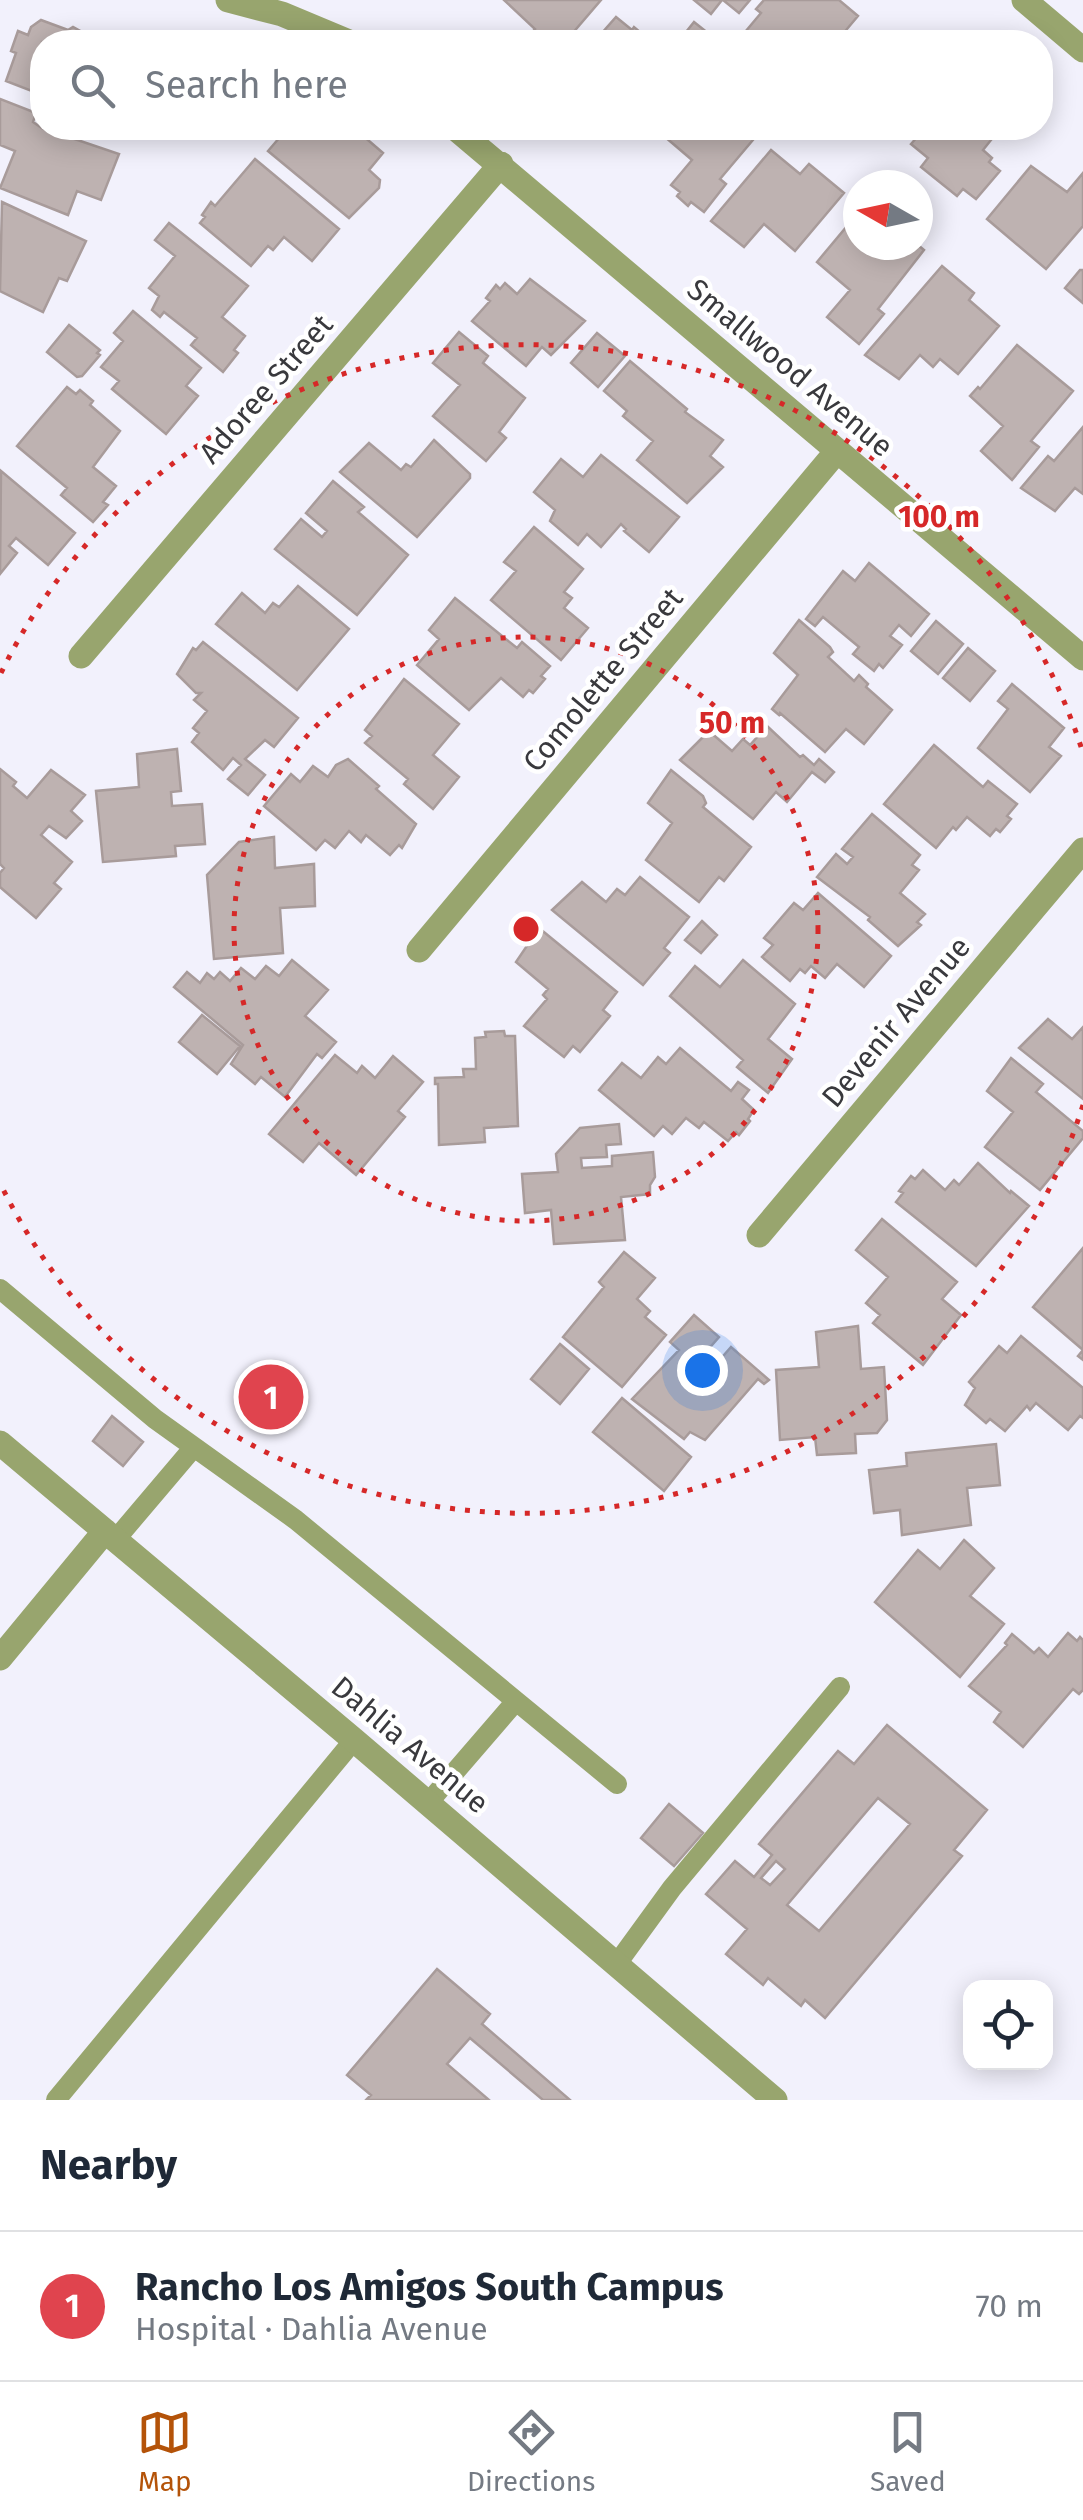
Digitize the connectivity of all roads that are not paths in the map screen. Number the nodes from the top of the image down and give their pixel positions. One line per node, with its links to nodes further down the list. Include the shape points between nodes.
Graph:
1 (228, 0): 3 (street)
2 (1024, 0): 4 (street)
3 (320, 30)
4 (1083, 50)
5 (471, 140): 6 (street, Smallwood Avenue)
6 (501, 164): 7 (street, Smallwood Avenue); 8 (street, Adoree Street)
7 (837, 452): 9 (street, Smallwood Avenue); 11 (street, Comolette Street)
8 (81, 656)
9 (1083, 658)
10 (1083, 850): 12 (street, Devenir Avenue)
11 (418, 950)
12 (760, 1236)
13 (0, 1289): 15 (lane)
14 (0, 1443): 16 (street, Dahlia Avenue)
15 (194, 1447): 16 (lane); 19 (lane, via 296,1520)
16 (111, 1535): 17 (street); 20 (street, Dahlia Avenue)
17 (0, 1658)
18 (840, 1687): 23 (lane)
19 (516, 1701): 21 (lane); 22 (lane)
20 (354, 1740): 22 (street, Dahlia Avenue); 25 (lane)
21 (617, 1784)
22 (428, 1803): 23 (street, Dahlia Avenue)
23 (616, 1965): 24 (street, Dahlia Avenue)
24 (759, 2095)
25 (56, 2100)

